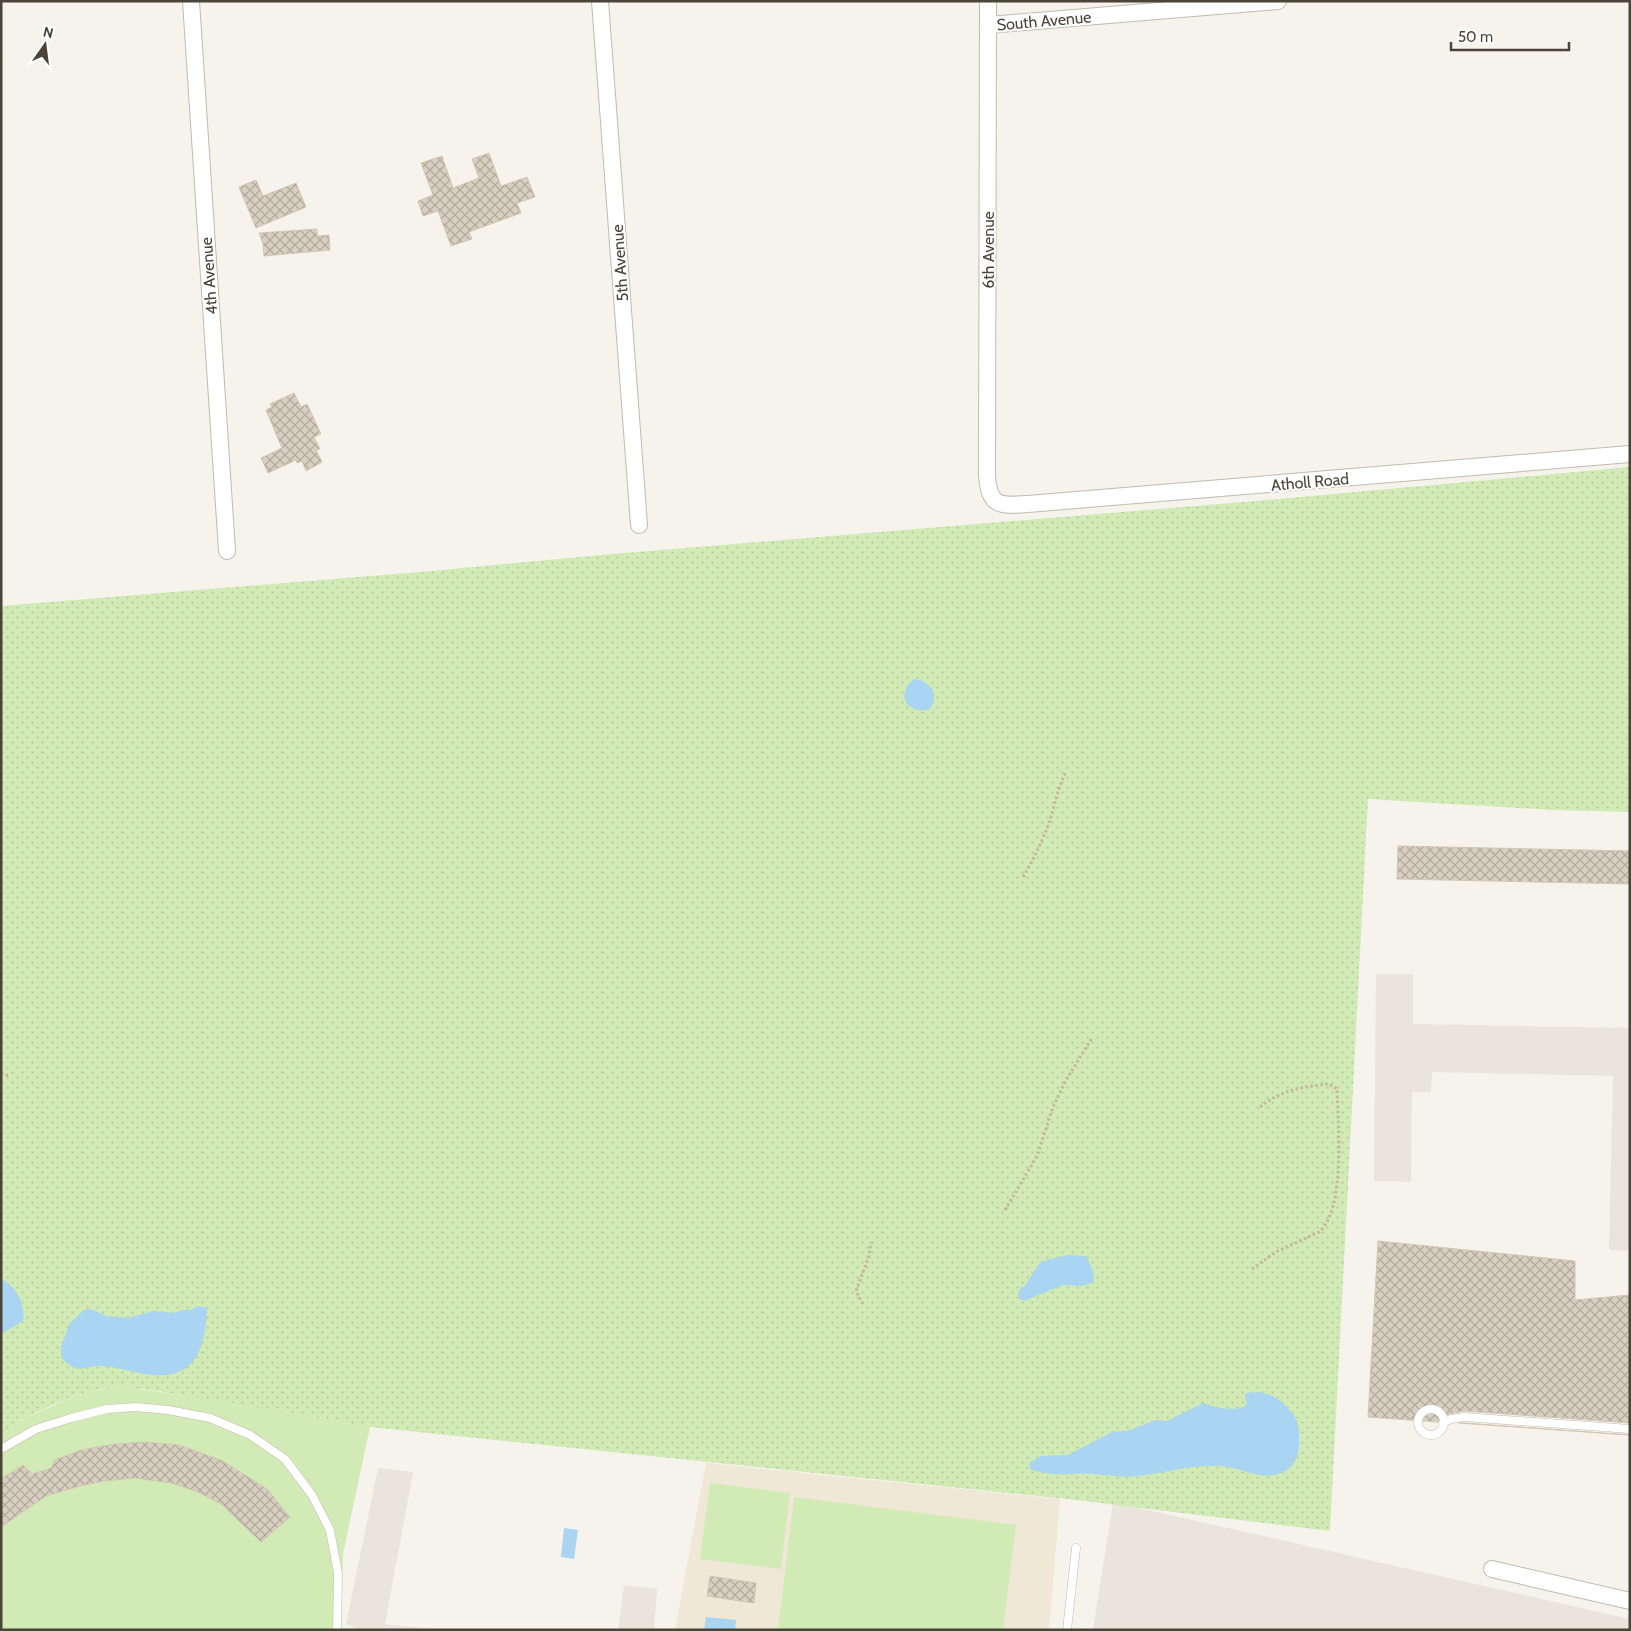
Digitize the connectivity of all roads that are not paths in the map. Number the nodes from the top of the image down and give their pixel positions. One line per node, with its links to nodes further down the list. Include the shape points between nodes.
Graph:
1 (190, 1): 9 (street, 4th Avenue)
2 (600, 1): 8 (street, 5th Avenue)
3 (988, 1): 5 (street, 6th Avenue)
4 (1278, 1): 5 (street, South Avenue)
5 (988, 25): 7 (street, 6th Avenue, via 987,475)
6 (1630, 454): 7 (street, Atholl Road, via 1028,504 1005,505)
7 (993, 499)
8 (639, 525)
9 (227, 551)
10 (1443, 1423): 11 (lane, via 1464,1417)
11 (1630, 1429)
12 (1, 1449): 16 (lane, via 36,1429 62,1420 107,1409 136,1407 210,1418 250,1435 284,1459 312,1495 330,1530 338,1573)
13 (1076, 1548): 17 (lane)
14 (1492, 1569): 15 (street)
15 (1630, 1602)
16 (337, 1630)
17 (1067, 1630)

